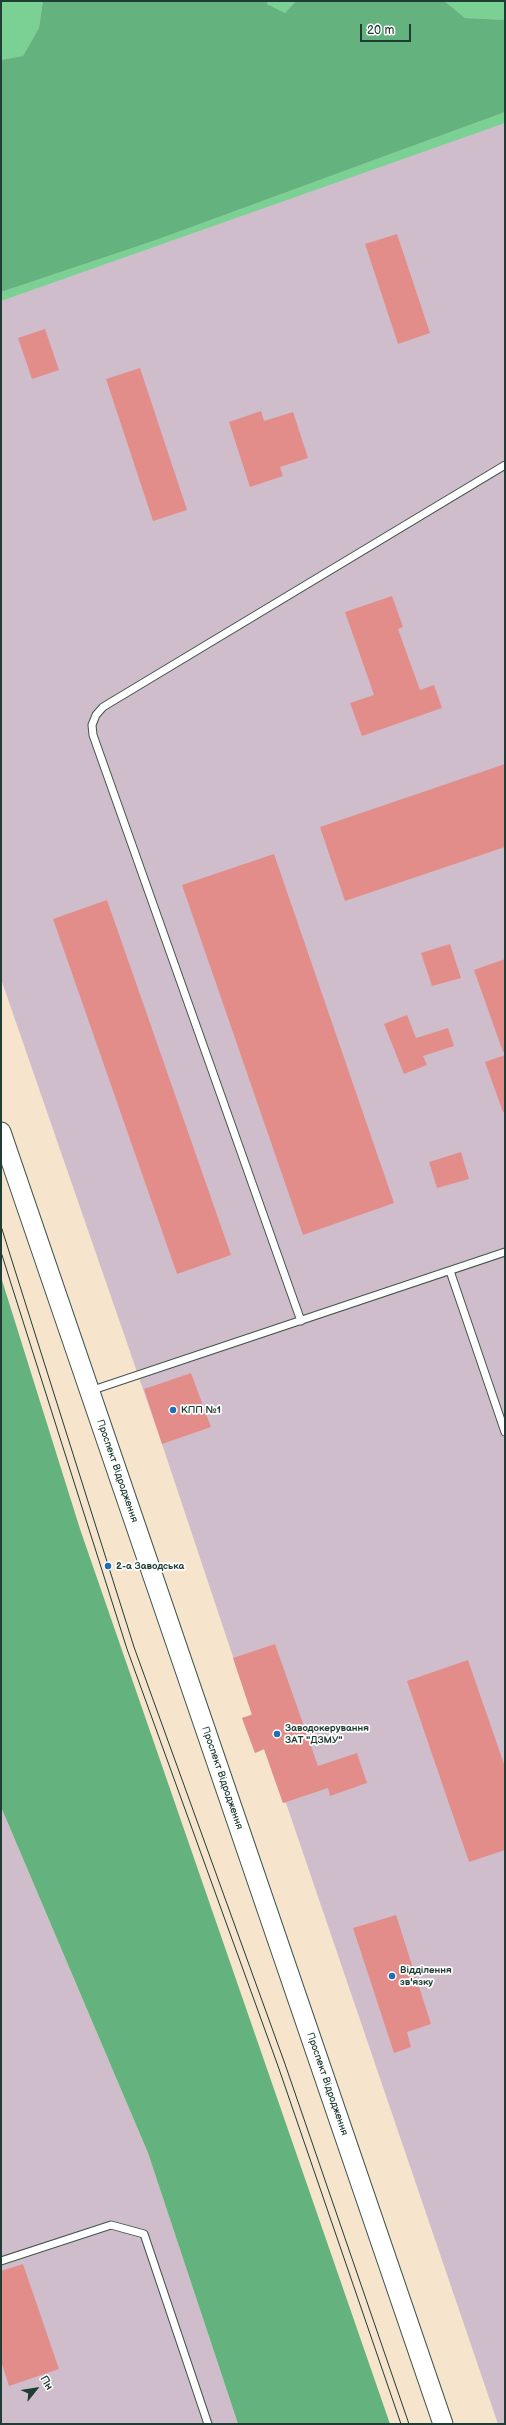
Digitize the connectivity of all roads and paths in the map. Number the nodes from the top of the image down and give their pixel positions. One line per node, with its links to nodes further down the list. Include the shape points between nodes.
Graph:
1 (505, 465): 5 (lane, via 103,707 92,725 98,750)
2 (1, 1132): 6 (street, Проспект Відродження)
3 (505, 1252): 4 (lane)
4 (450, 1271): 5 (lane); 7 (lane)
5 (301, 1321): 6 (lane)
6 (90, 1391): 10 (street, Проспект Відродження)
7 (505, 1432)
8 (1, 2261): 9 (lane, via 111,2225 144,2234)
9 (208, 2424)
10 (443, 2424)

